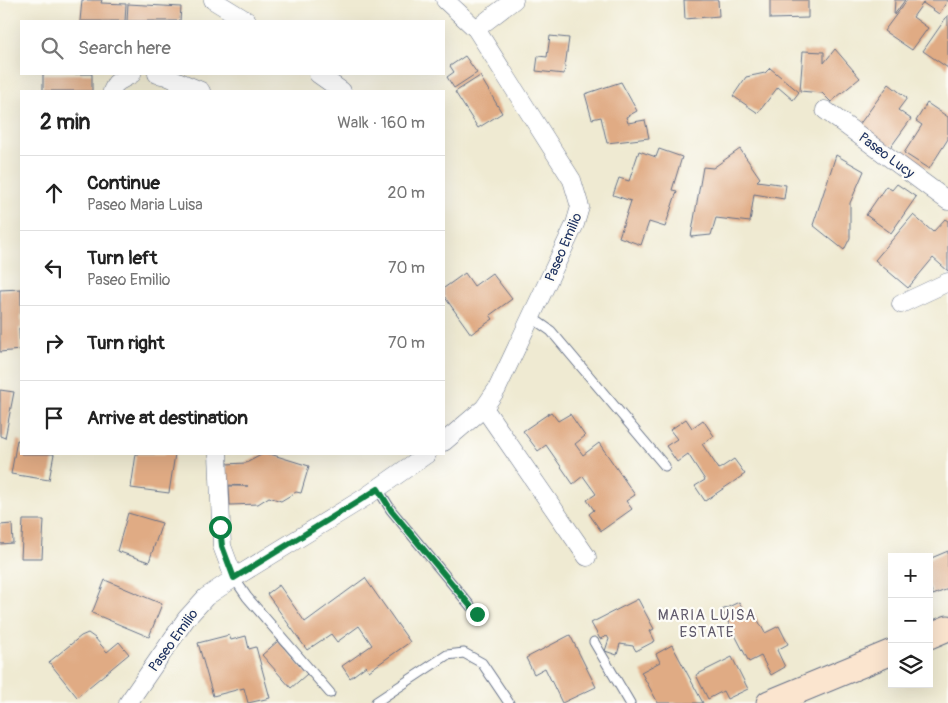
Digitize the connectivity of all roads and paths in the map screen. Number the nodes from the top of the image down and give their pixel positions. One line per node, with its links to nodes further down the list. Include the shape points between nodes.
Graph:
1 (213, 0): 4 (street)
2 (445, 0): 5 (street, Paseo Emilio)
3 (514, 0): 5 (street)
4 (245, 20)
5 (476, 29): 16 (street, Paseo Emilio, via 572,180 580,207)
6 (130, 75): 9 (street, via 116,83)
7 (162, 75): 10 (street)
8 (319, 75): 11 (street)
9 (112, 90)
10 (199, 90)
11 (341, 90)
12 (825, 110): 13 (street, Paseo Lucy)
13 (948, 201)
14 (948, 282): 15 (street)
15 (901, 304)
16 (531, 317): 17 (street, Paseo Emilio, via 497,389); 21 (lane, via 551,331)
17 (484, 408): 18 (street, Paseo Emilio); 23 (street)
18 (445, 441)
19 (218, 455): 24 (street, via 222,546)
20 (426, 455): 22 (street, Paseo Emilio)
21 (665, 466)
22 (378, 489): 24 (street, Paseo Emilio); 25 (lane, via 391,510)
23 (588, 557)
24 (234, 578): 30 (lane); 32 (street, Paseo Emilio, via 206,597 186,619)
25 (477, 614)
26 (948, 628): 27 (street)
27 (933, 634)
28 (594, 642): 34 (lane)
29 (888, 654): 35 (street)
30 (330, 693)
31 (376, 702): 33 (lane, via 447,655 464,653 482,663)
32 (128, 703)
33 (509, 703)
34 (630, 703)
35 (769, 703)

